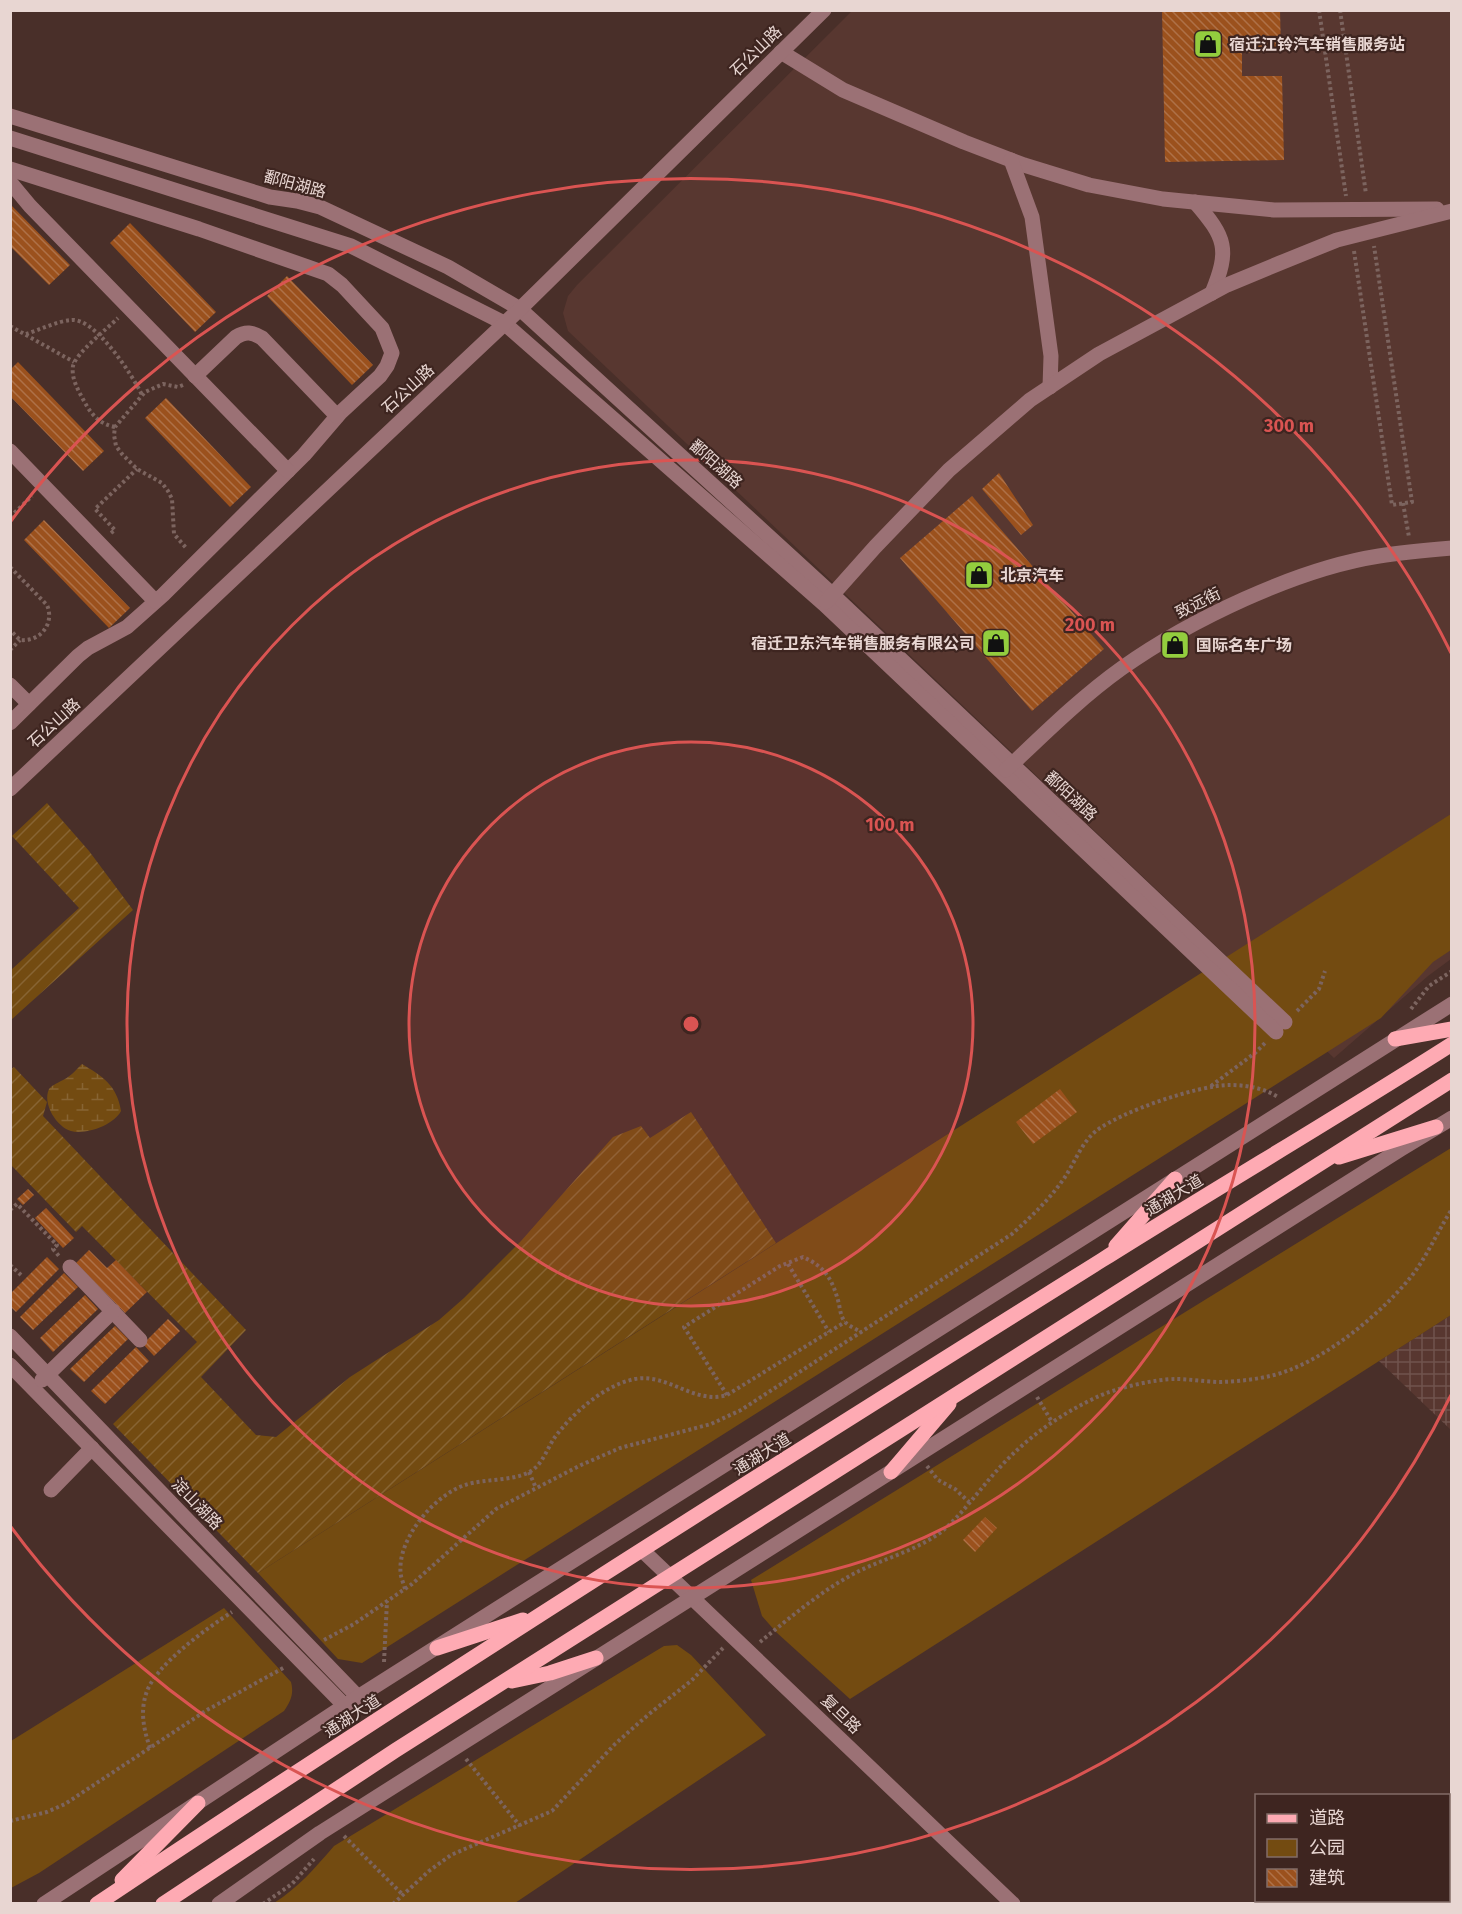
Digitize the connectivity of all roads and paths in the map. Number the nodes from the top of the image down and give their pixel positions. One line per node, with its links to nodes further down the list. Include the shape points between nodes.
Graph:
1 (824, 10): 4 (street, 石公山路)
2 (1319, 10): 11 (path)
3 (1340, 10): 12 (path)
4 (781, 52): 7 (street, via 843,90); 18 (street, 石公山路)
5 (10, 116): 18 (street, 鄱阳湖路, via 270,197 320,207 448,267)
6 (10, 138): 19 (street, 鄱阳湖路, via 351,246)
7 (1011, 160): 10 (street, via 1089,185); 25 (street, via 1032,217 1051,356)
8 (10, 169): 27 (street, via 328,274 382,328 392,353 380,376)
9 (10, 182): 17 (street)
10 (1196, 202): 11 (street, via 1274,210); 16 (street, via 1214,224 1223,248 1222,268)
11 (1348, 209): 12 (street)
12 (1368, 209): 13 (street)
13 (1452, 210): 14 (street)
14 (1372, 231): 15 (street); 33 (path, via 1412,502)
15 (1352, 236): 16 (street, via 1280,262); 33 (path, via 1392,505)
16 (1212, 293): 25 (street, via 1100,354)
17 (129, 308): 22 (path); 24 (street)
18 (520, 309): 19 (street, 石公山路); 40 (street, 鄱阳湖路)
19 (504, 323): 40 (street, 鄱阳湖路); 49 (street, 石公山路)
20 (10, 326): 21 (path)
21 (26, 334): 22 (path, via 72,319); 23 (path)
22 (100, 335): 23 (path); 26 (path, via 120,358)
23 (74, 362): 28 (path, via 75,385 87,407 100,421)
24 (195, 376): 26 (path, via 185,385 163,384); 27 (street, via 236,337 244,332 254,333); 31 (street)
25 (1050, 387): 40 (street, via 949,470)
26 (142, 395): 28 (path)
27 (337, 416): 31 (street)
28 (114, 428): 30 (path, via 116,446)
29 (10, 451): 32 (street)
30 (137, 469): 35 (path, via 95,509 115,530); 38 (path, via 162,483 168,491 174,534)
31 (288, 471): 38 (street)
32 (43, 484): 34 (path); 35 (street)
33 (1403, 503): 37 (path)
34 (10, 517)
35 (100, 544): 41 (street)
36 (1452, 548): 37 (street, 致远街)
37 (1411, 552): 48 (street, 致远街, via 1332,566 1206,618 1121,669 1081,700)
38 (198, 560): 41 (street)
39 (10, 567): 43 (path, via 50,612 42,632 27,641)
40 (828, 600): 48 (street, 鄱阳湖路)
41 (155, 601): 46 (street, via 127,627 78,656)
42 (10, 630): 43 (path)
43 (20, 640): 44 (path)
44 (10, 650)
45 (10, 685): 46 (street)
46 (29, 704): 47 (street)
47 (10, 723)
48 (1007, 769): 51 (street, 鄱阳湖路)
49 (10, 789)
50 (1452, 1004): 53 (street)
51 (1280, 1027)
52 (1452, 1029): 53 (main road)
53 (1395, 1039): 60 (street)
54 (1452, 1044): 63 (main road, 通湖大道)
55 (1452, 1080): 59 (main road)
56 (1284, 1100): 71 (path, via 1249,1086 1210,1087 1144,1107 1110,1123 1095,1132 1049,1198 1012,1234)
57 (1452, 1118): 58 (street)
58 (1436, 1127): 59 (main road); 84 (street)
59 (1319, 1164): 77 (main road)
60 (1175, 1179): 63 (main road); 97 (street)
61 (1452, 1209): 80 (path, via 1410,1278 1353,1332 1292,1370 1220,1382 1174,1379 1130,1386 1099,1395)
62 (10, 1210): 66 (path, via 17,1204 57,1245 53,1249)
63 (1106, 1258): 88 (main road, 通湖大道)
64 (788, 1264): 69 (path, via 803,1257 829,1276); 70 (path); 79 (path, via 684,1328)
65 (10, 1265): 67 (path)
66 (70, 1267): 68 (street)
67 (21, 1275)
68 (113, 1311): 73 (street); 75 (street)
69 (845, 1322): 70 (path); 71 (path)
70 (829, 1332): 79 (path)
71 (861, 1332): 85 (path, via 741,1410 711,1424 620,1448)
72 (10, 1336): 75 (street, 淀山湖路)
73 (140, 1340)
74 (10, 1365): 76 (street)
75 (48, 1375): 76 (street); 96 (street, 淀山湖路)
76 (33, 1389): 81 (street)
77 (961, 1390): 84 (main road); 89 (main road)
78 (1034, 1392): 80 (path)
79 (727, 1395): 83 (path, via 707,1398 650,1378 621,1383 563,1427 537,1466)
80 (1052, 1422): 87 (path, via 1003,1464)
81 (92, 1448): 86 (street); 93 (street)
82 (924, 1462): 87 (path, via 938,1480)
83 (528, 1472): 85 (path); 90 (path, via 462,1486 436,1502 413,1528 401,1559 400,1575)
84 (891, 1472): 91 (street)
85 (536, 1488): 90 (path, via 496,1509)
86 (51, 1490)
87 (969, 1502): 98 (path, via 939,1533 858,1572 811,1602)
88 (643, 1551): 89 (street, 复旦路); 94 (main road, 通湖大道)
89 (670, 1576): 91 (street, 复旦路); 102 (main road)
90 (405, 1589): 92 (path)
91 (693, 1598): 95 (street, 复旦路); 99 (street)
92 (387, 1601): 96 (path); 101 (path)
93 (244, 1603): 100 (street); 104 (path, via 196,1637 148,1687 143,1727)
94 (543, 1613): 97 (main road); 111 (main road, 通湖大道)
95 (734, 1637): 98 (street, 复旦路); 108 (path, via 691,1681 615,1744 552,1811)
96 (310, 1648): 103 (street, 淀山湖路)
97 (437, 1648): 103 (street)
98 (749, 1651): 116 (street, 复旦路)
99 (596, 1658): 102 (main road); 114 (street, via 320,1833)
100 (298, 1659): 103 (street); 104 (path, via 207,1710)
101 (384, 1664)
102 (501, 1684): 113 (main road)
103 (351, 1701): 106 (street)
104 (150, 1748): 107 (path, via 65,1804)
105 (463, 1755): 108 (path)
106 (198, 1803): 111 (main road); 112 (street)
107 (10, 1821)
108 (520, 1826): 110 (path, via 451,1855)
109 (341, 1833): 110 (path)
110 (402, 1895): 115 (path)
111 (100, 1902)
112 (44, 1904)
113 (164, 1904)
114 (219, 1904)
115 (393, 1904)
116 (1013, 1904)

